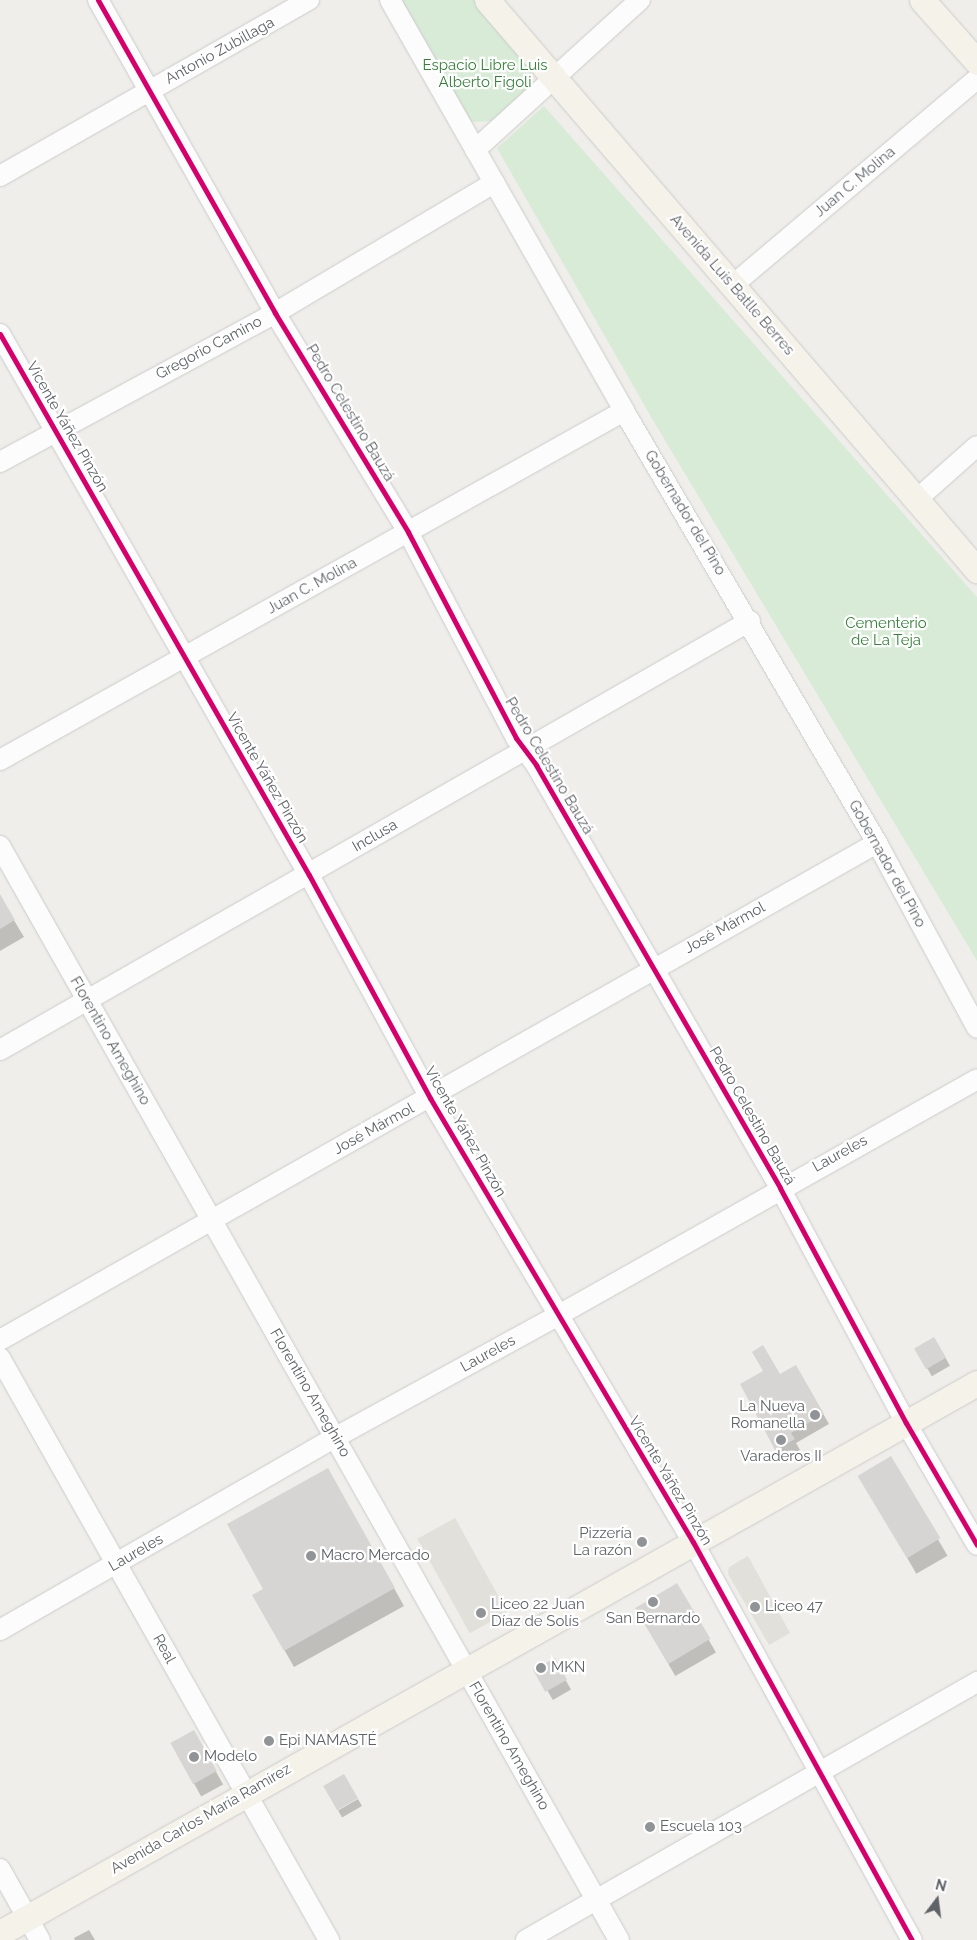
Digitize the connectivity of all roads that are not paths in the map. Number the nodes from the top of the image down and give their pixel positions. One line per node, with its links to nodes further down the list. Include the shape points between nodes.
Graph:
1 (98, 0): 10 (street, Pedro Celestino Bauzá)
2 (309, 0): 10 (street, Antonio Zubillaga)
3 (390, 0): 11 (street, Gobernador del Pino)
4 (487, 0): 8 (main road, Avenida Luis Batlle Berres)
5 (640, 0): 8 (street)
6 (922, 0): 7 (main road)
7 (977, 62)
8 (552, 77): 11 (street); 14 (main road, Avenida Luis Batlle Berres)
9 (977, 79): 14 (street, Juan C. Molina)
10 (149, 91): 12 (street, Antonio Zubillaga); 15 (street, Pedro Celestino Bauzá)
11 (475, 150): 13 (street, Gobernador del Pino)
12 (0, 176)
13 (494, 183): 15 (street, Gregorio Camino); 17 (street, Gobernador del Pino)
14 (733, 286): 21 (main road, Avenida Luis Batlle Berres)
15 (275, 312): 18 (street, Gregorio Camino); 22 (street, Pedro Celestino Bauzá)
16 (0, 334): 18 (street, Vicente Yáñez Pinzón)
17 (624, 412): 22 (street, Juan C. Molina); 24 (street, Gobernador del Pino)
18 (55, 430): 20 (street, Gregorio Camino); 25 (street, Vicente Yáñez Pinzón)
19 (977, 446): 21 (street)
20 (0, 462)
21 (916, 500): 23 (main road, Avenida Luis Batlle Berres)
22 (408, 532): 25 (street, Juan C. Molina); 26 (street, Pedro Celestino Bauzá)
23 (977, 570)
24 (750, 621): 26 (street, Inclusa); 28 (street, Gobernador del Pino)
25 (183, 657): 27 (street, Juan C. Molina); 30 (street, Vicente Yáñez Pinzón)
26 (524, 750): 30 (street, Inclusa); 31 (street, Pedro Celestino Bauzá, via 536,765)
27 (0, 760)
28 (877, 843): 31 (street, José Mármol); 33 (street, Gobernador del Pino)
29 (0, 846): 32 (street, Florentino Ameghino)
30 (309, 875): 32 (street, Inclusa); 36 (street, Vicente Yáñez Pinzón)
31 (652, 970): 36 (street, José Mármol); 37 (street, Pedro Celestino Bauzá)
32 (87, 1001): 34 (street, Inclusa); 38 (street, Florentino Ameghino)
33 (977, 1028)
34 (0, 1050)
35 (977, 1079): 37 (street, Laureles)
36 (430, 1098): 38 (street, José Mármol); 39 (street, Vicente Yáñez Pinzón)
37 (780, 1188): 39 (street, Laureles); 43 (street, Pedro Celestino Bauzá)
38 (211, 1219): 40 (street, José Mármol); 44 (street, Florentino Ameghino)
39 (557, 1316): 44 (street, Laureles); 45 (street, Vicente Yáñez Pinzón)
40 (0, 1340)
41 (0, 1358): 47 (street, Real)
42 (977, 1383): 43 (main road, Avenida Carlos María Ramírez)
43 (906, 1423): 45 (main road, Avenida Carlos María Ramírez); 46 (street, Pedro Celestino Bauzá)
44 (336, 1437): 47 (street, Laureles); 49 (street, Florentino Ameghino)
45 (693, 1542): 49 (main road, Avenida Carlos María Ramírez); 51 (street, Vicente Yáñez Pinzón)
46 (977, 1545)
47 (116, 1564): 48 (street, Laureles); 52 (street, Real)
48 (0, 1630)
49 (466, 1669): 52 (main road, Avenida Carlos María Ramírez); 54 (street, Florentino Ameghino)
50 (977, 1682): 51 (street)
51 (819, 1774): 54 (street); 61 (street, Vicente Yáñez Pinzón)
52 (246, 1794): 55 (main road, Avenida Carlos María Ramírez); 58 (street, Real)
53 (0, 1869): 55 (street)
54 (596, 1899): 59 (street); 60 (street, Florentino Ameghino)
55 (27, 1918): 56 (main road, Avenida Carlos María Ramírez); 57 (street)
56 (0, 1933)
57 (40, 1940)
58 (329, 1940)
59 (526, 1940)
60 (619, 1940)
61 (912, 1940)

